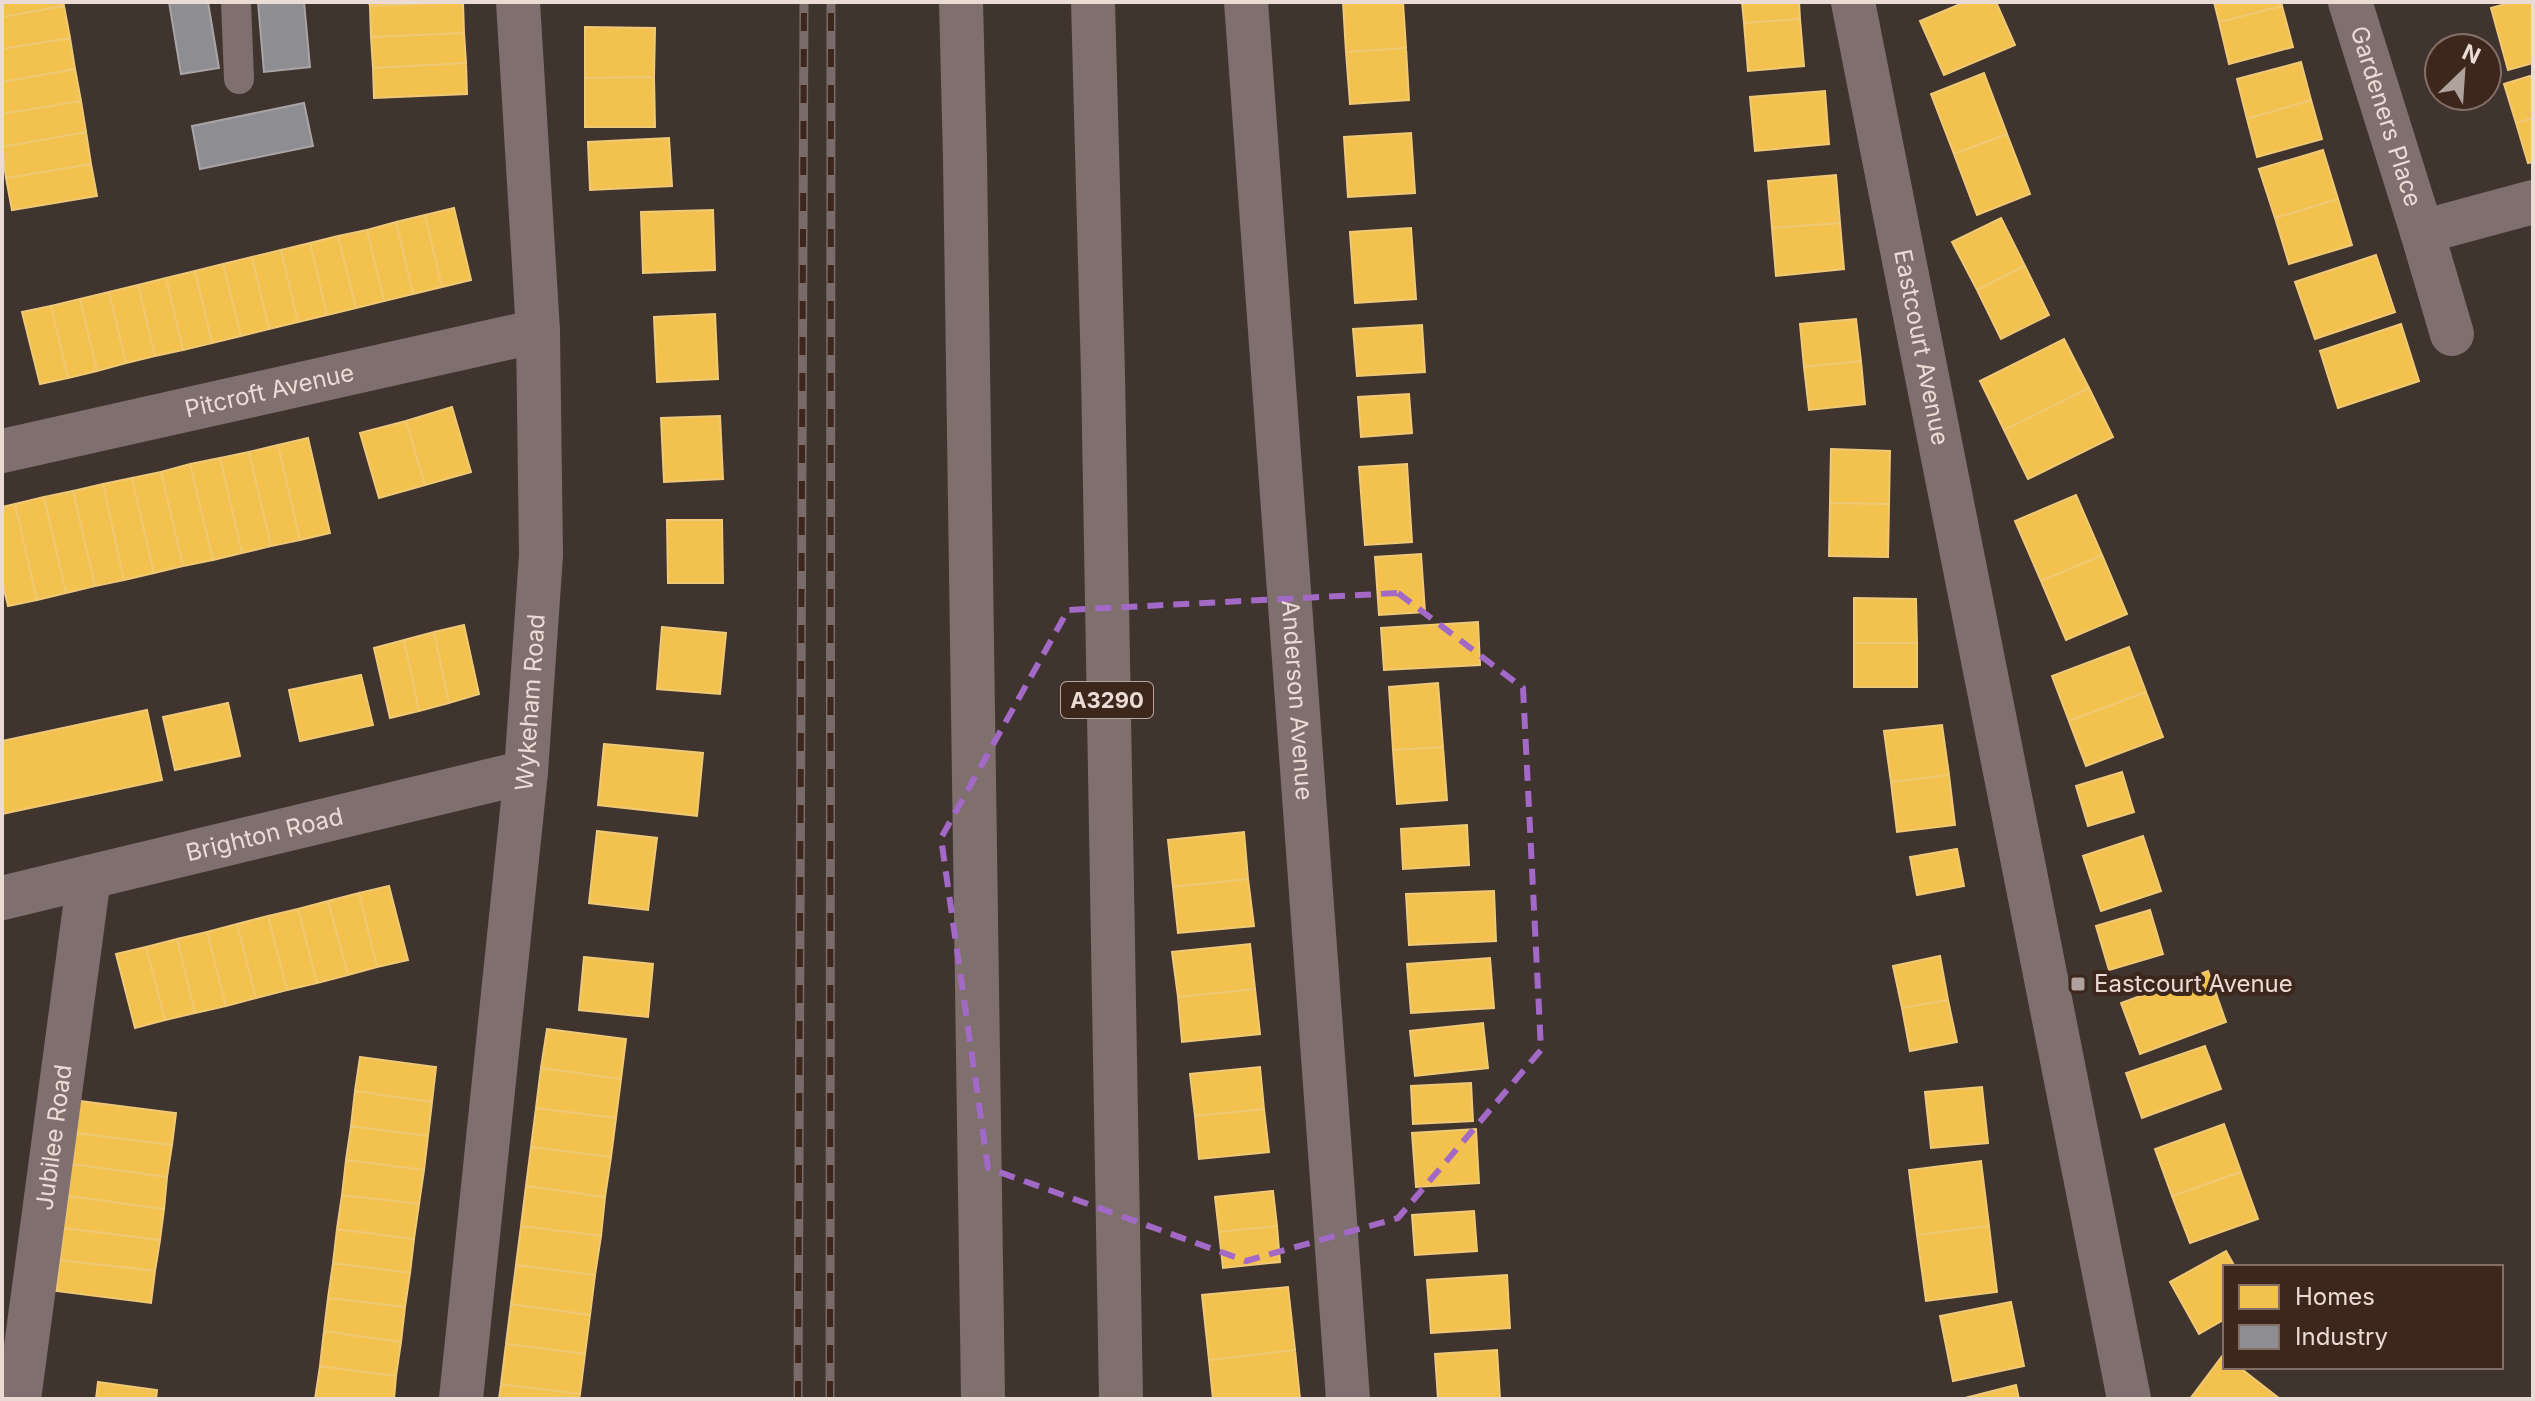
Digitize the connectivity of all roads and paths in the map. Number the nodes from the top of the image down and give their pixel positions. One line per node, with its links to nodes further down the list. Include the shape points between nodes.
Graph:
1 (236, 2): 8 (lane)
2 (518, 2): 11 (street, Wykeham Road)
3 (961, 2): 19 (main road)
4 (1093, 2): 20 (main road, A3290)
5 (1246, 2): 21 (street, Anderson Avenue)
6 (1853, 2): 22 (street, Eastcourt Avenue)
7 (2350, 2): 10 (street, Gardeners Place)
8 (239, 79)
9 (2533, 202): 10 (street, Gardeners Place)
10 (2422, 232): 12 (street, Gardeners Place)
11 (538, 331): 13 (street, Pitcroft Avenue); 14 (street, Wykeham Road, via 541,555)
12 (2452, 334)
13 (2, 451)
14 (526, 772): 15 (street, Brighton Road); 18 (street, Wykeham Road)
15 (89, 877): 16 (street, Brighton Road); 17 (street, Jubilee Road)
16 (2, 898)
17 (14, 1380)
18 (461, 1399)
19 (983, 1399)
20 (1121, 1399)
21 (1348, 1399)
22 (2129, 1399)

